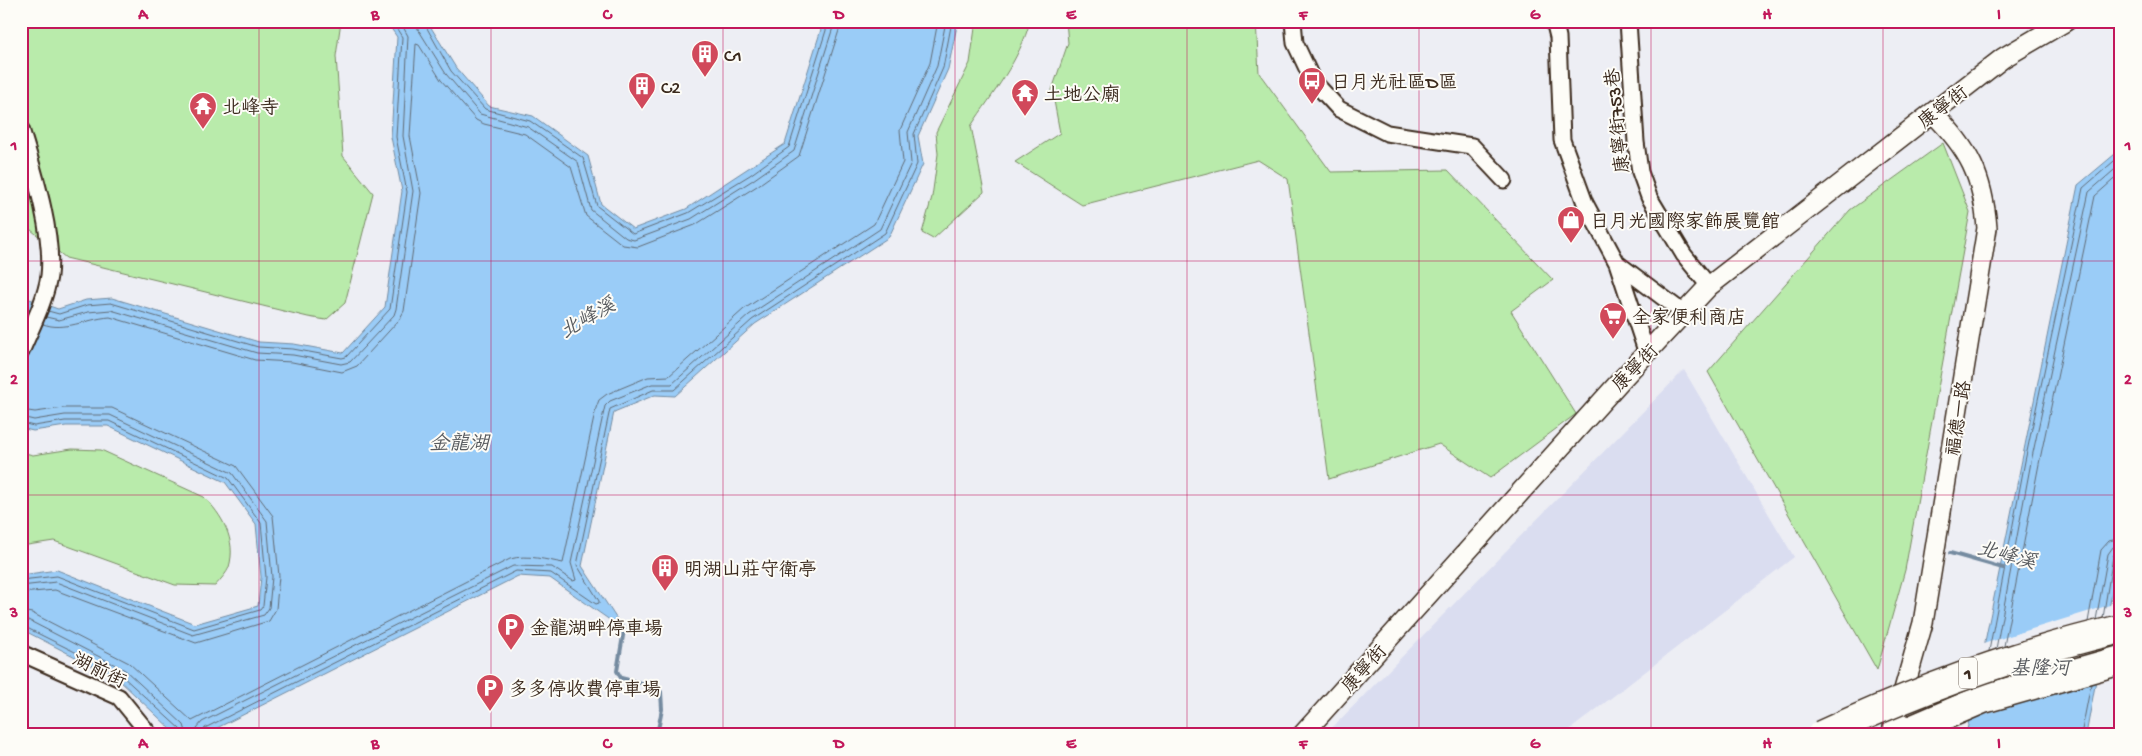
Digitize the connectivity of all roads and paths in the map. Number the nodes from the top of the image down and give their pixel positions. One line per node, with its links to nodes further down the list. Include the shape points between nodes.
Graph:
1 (1293, 21): 7 (street, via 1295,43 1313,81 1339,110 1387,133 1472,146)
2 (1554, 21): 8 (street, via 1558,37 1562,140 1585,203)
3 (1628, 21): 9 (street, 康寧街753巷, via 1640,172 1649,197 1684,256)
4 (2066, 21): 5 (street, 康寧街, via 2004,58)
5 (1932, 113): 9 (street, 康寧街); 19 (street, 福德一路, via 1957,137 1972,162 1985,204 1987,228 1923,623)
6 (21, 128): 11 (street, via 39,189 49,252 49,275 44,294)
7 (1504, 180)
8 (1617, 263): 10 (street); 12 (street)
9 (1709, 286): 10 (street, 康寧街)
10 (1685, 314): 12 (street, 康寧街)
11 (21, 352)
12 (1647, 354): 17 (street, 康寧街)
13 (2121, 629): 18 (highway, 1, bridge, via 1992,664 1889,704)
14 (21, 653): 16 (street, 湖前街, via 118,697)
15 (2121, 660): 20 (highway, 1, via 1983,699)
16 (150, 735)
17 (1302, 735)
18 (1822, 735)
19 (1892, 735)
20 (1898, 735)

